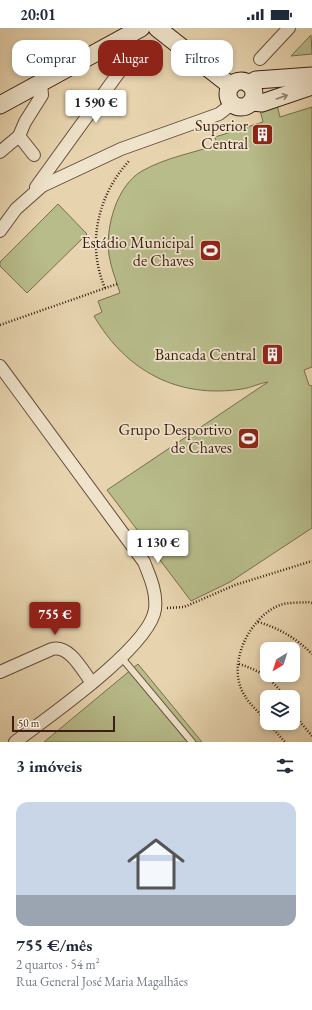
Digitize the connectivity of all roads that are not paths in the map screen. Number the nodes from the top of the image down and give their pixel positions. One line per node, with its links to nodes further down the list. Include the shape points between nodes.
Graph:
1 (157, 28): 8 (street)
2 (289, 28): 4 (street)
3 (137, 30): 6 (street); 16 (street, via 125,64)
4 (260, 59)
5 (312, 76): 7 (street, via 256,80)
6 (41, 83): 12 (street); 13 (street, via 42,95)
7 (249, 84): 8 (street, via 240,82); 10 (street, via 253,91)
8 (231, 86): 11 (street, via 228,95)
9 (312, 86): 10 (street, one-way to 9, via 262,103)
10 (251, 102): 11 (street, via 244,107)
11 (232, 104): 16 (street, via 219,114 121,149 42,186)
12 (0, 105)
13 (19, 136): 14 (street); 15 (street)
14 (0, 152)
15 (34, 155)
16 (27, 200): 17 (street, via 16,209)
17 (0, 231)
18 (0, 366): 19 (street, via 144,562 154,587 155,609 151,624 140,640)
19 (121, 657): 21 (street); 23 (lane)
20 (0, 672): 21 (street, via 59,647 66,650)
21 (92, 683): 22 (street)
22 (15, 742)
23 (192, 742)

